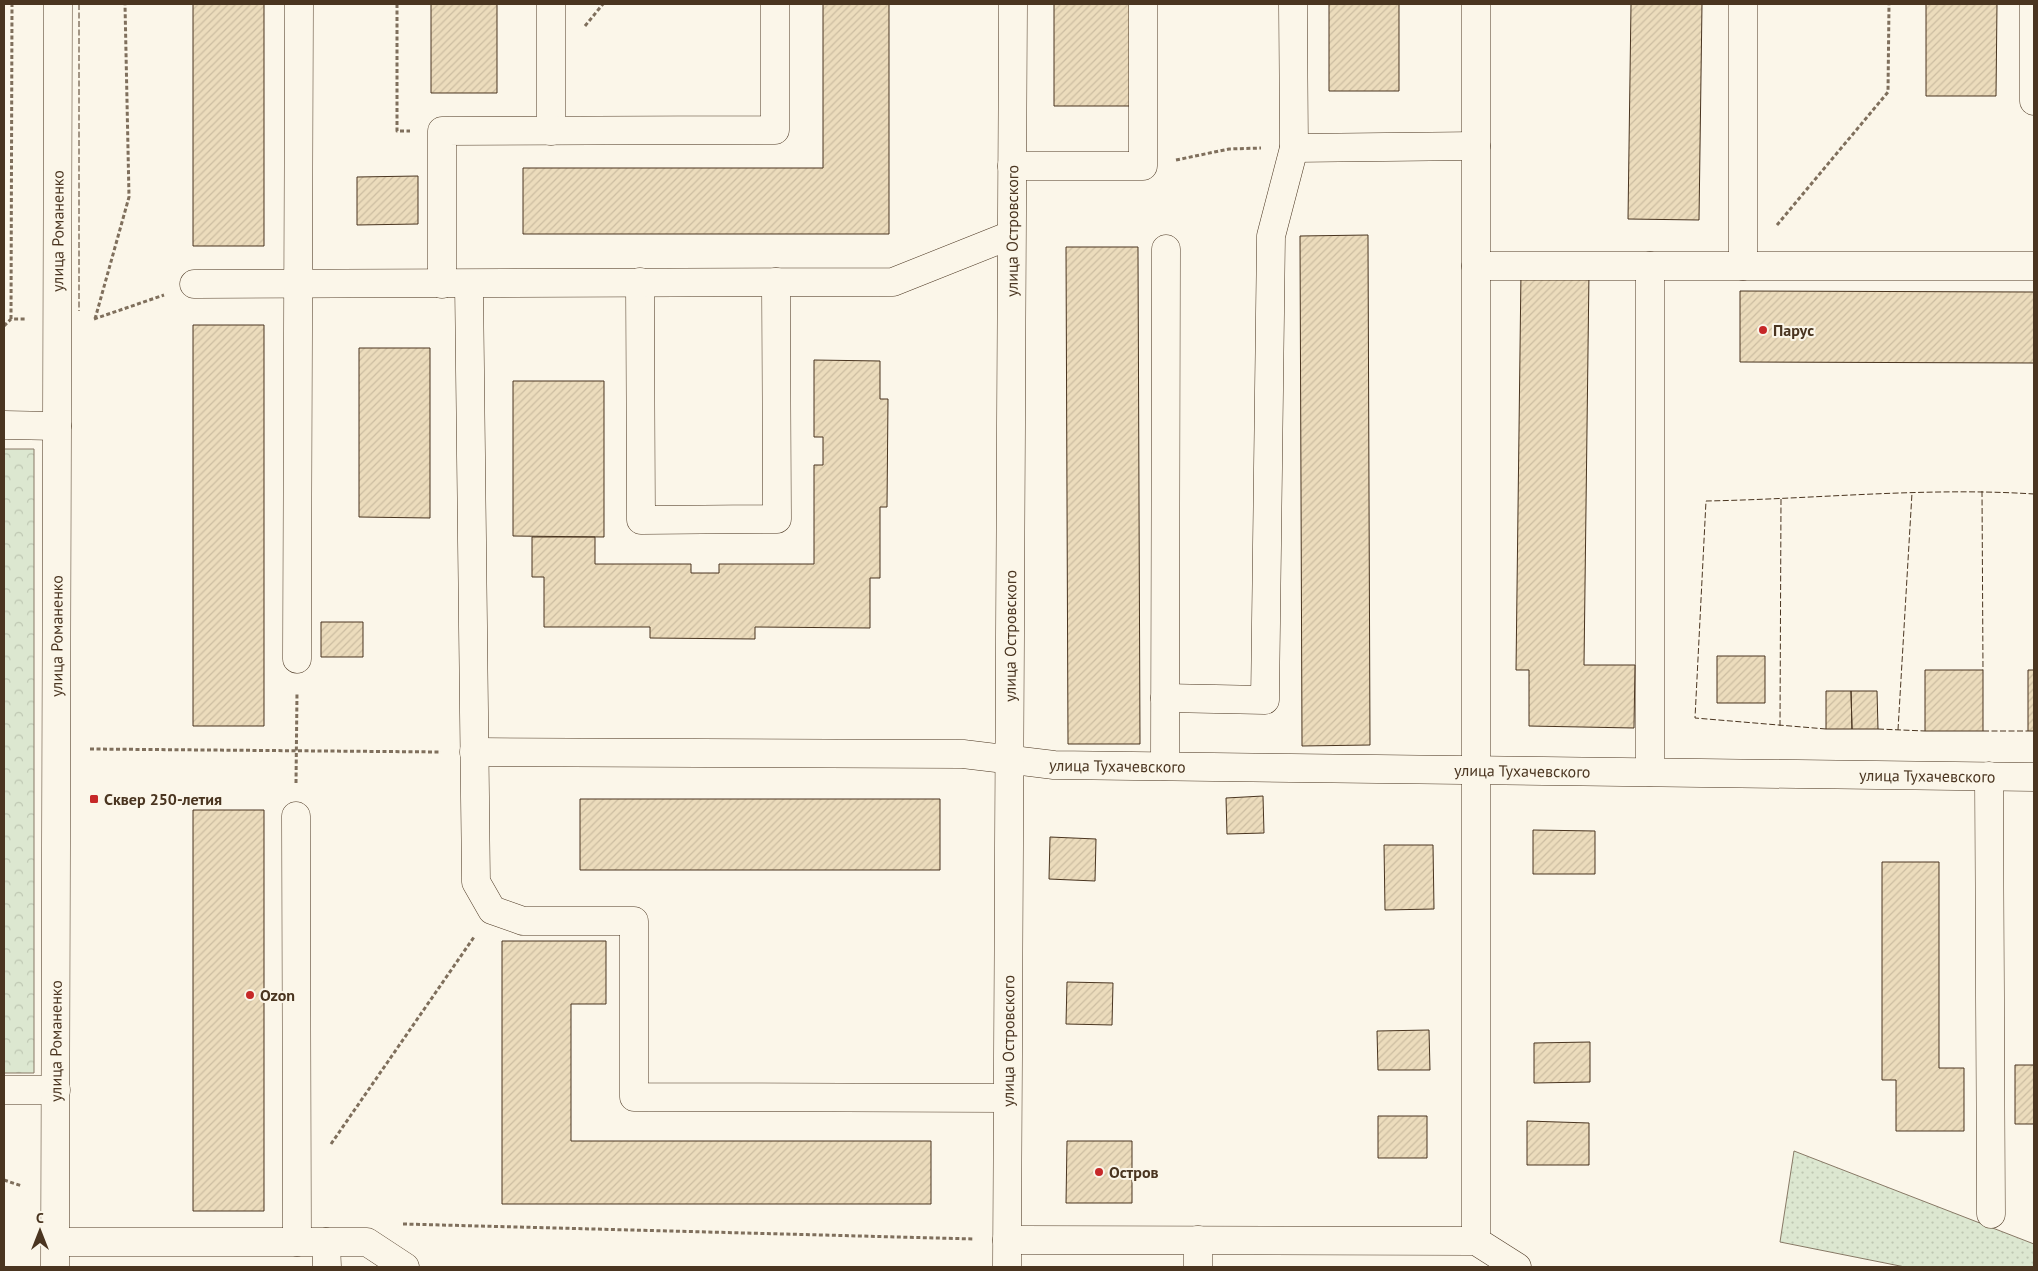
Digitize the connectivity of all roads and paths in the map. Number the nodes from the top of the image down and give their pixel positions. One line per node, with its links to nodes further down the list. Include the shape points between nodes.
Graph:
1 (12, 4): 36 (path)
2 (58, 4): 37 (street, улица Романенко)
3 (125, 4): 35 (path, via 129,197)
4 (299, 4): 32 (street)
5 (397, 4): 16 (path, via 397,131)
6 (551, 4): 17 (street)
7 (775, 4): 17 (street, via 775,130)
8 (1012, 4): 21 (street, улица Островского)
9 (1143, 4): 22 (street)
10 (1294, 4): 20 (street)
11 (1476, 4): 18 (street)
12 (1743, 4): 27 (street)
13 (1889, 4): 27 (path, via 1888,92)
14 (2034, 4): 15 (street)
15 (2034, 101)
16 (442, 131): 17 (street); 33 (street)
17 (551, 131)
18 (1476, 146): 20 (street); 25 (street)
19 (1266, 148): 22 (path, via 1229,149)
20 (1294, 148): 42 (street, via 1271,236 1265,700)
21 (1012, 166): 22 (street); 23 (street, улица Островского)
22 (1143, 166)
23 (1011, 235): 30 (street, via 893,282); 47 (street, улица Островского)
24 (1166, 249): 42 (street)
25 (1476, 266): 26 (street); 49 (street)
26 (1650, 266): 27 (street); 50 (street)
27 (1743, 266): 28 (street)
28 (2034, 266)
29 (640, 282): 30 (street); 30 (street, via 641,520 777,519); 34 (street)
30 (776, 282)
31 (194, 284): 32 (street); 35 (path)
32 (297, 284): 33 (street); 41 (street)
33 (442, 284): 34 (street)
34 (469, 284): 46 (street)
35 (95, 318): 37 (path)
36 (11, 319): 37 (path); 38 (path)
37 (57, 319): 40 (street, улица Романенко)
38 (4, 326)
39 (4, 425): 40 (street)
40 (57, 426): 43 (street, улица Романенко)
41 (298, 659): 44 (path)
42 (1165, 698): 48 (street)
43 (56, 748): 44 (path); 56 (street, улица Романенко)
44 (296, 750): 45 (path); 53 (path)
45 (420, 751)
46 (474, 752): 47 (street, улица Тухачевского, via 963,754); 54 (street, via 476,882)
47 (1010, 760): 48 (street, улица Тухачевского); 57 (street, улица Островского)
48 (1165, 766): 49 (street, улица Тухачевского)
49 (1477, 770): 50 (street, улица Тухачевского); 65 (street)
50 (1650, 772): 51 (street, улица Тухачевского)
51 (1989, 776): 52 (street, улица Тухачевского); 61 (street)
52 (2034, 777)
53 (296, 816): 66 (street)
54 (492, 910): 57 (street, via 523,921 634,921 634,1097); 58 (path)
55 (4, 1090): 56 (street)
56 (56, 1090): 60 (street, улица Романенко)
57 (1007, 1098): 63 (street, улица Островского)
58 (330, 1145)
59 (4, 1180): 60 (path)
60 (55, 1198): 67 (street, улица Романенко)
61 (1991, 1214)
62 (397, 1224): 63 (path)
63 (1007, 1240): 64 (street); 70 (street, улица Островского)
64 (1198, 1240): 65 (street); 71 (street)
65 (1476, 1241): 72 (street)
66 (297, 1242): 67 (street); 68 (street)
67 (55, 1255)
68 (327, 1255): 69 (street, via 367,1242)
69 (405, 1267)
70 (1007, 1267)
71 (1198, 1267)
72 (1517, 1267)

